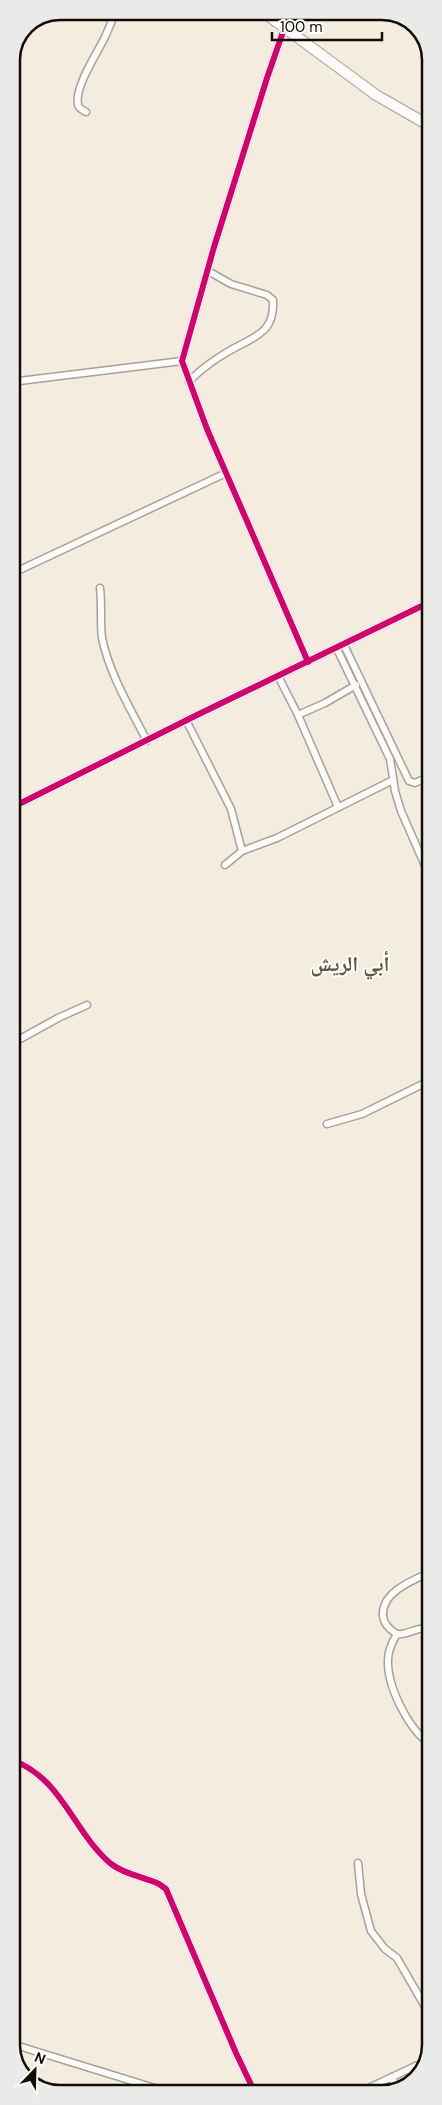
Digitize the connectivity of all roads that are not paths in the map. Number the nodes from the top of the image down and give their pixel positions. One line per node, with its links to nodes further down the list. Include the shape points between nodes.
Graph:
1 (112, 20): 5 (street, via 79,93 78,104)
2 (272, 20): 4 (main road)
3 (280, 20): 4 (street)
4 (280, 26): 6 (main road, via 376,95); 7 (street)
5 (86, 112)
6 (422, 121)
7 (208, 271): 8 (street); 10 (street, via 231,284 267,295 273,300 273,305 264,331 207,365)
8 (182, 361): 9 (street); 10 (street)
9 (20, 381)
10 (189, 382): 11 (street)
11 (226, 473): 12 (street); 17 (street)
12 (20, 570)
13 (100, 588): 22 (street, via 102,638 119,686)
14 (422, 606): 15 (street)
15 (344, 645): 16 (street); 24 (street, via 410,781 415,783)
16 (337, 649): 17 (street); 19 (street)
17 (308, 662): 18 (street)
18 (278, 676): 20 (street); 21 (street)
19 (356, 685): 20 (street); 23 (street, via 390,760)
20 (298, 715): 26 (street)
21 (186, 720): 22 (street); 27 (street, via 231,809)
22 (147, 741): 25 (street)
23 (393, 780): 26 (street); 28 (street, via 401,811)
24 (422, 780)
25 (20, 804)
26 (338, 807): 27 (street, via 277,838)
27 (242, 851): 29 (street)
28 (422, 859)
29 (225, 865)
30 (88, 1005): 31 (street)
31 (20, 1039)
32 (422, 1084): 33 (street, via 362,1114)
33 (327, 1124)
34 (422, 1577): 36 (street, via 399,1589 383,1609 390,1630)
35 (422, 1628): 36 (street)
36 (397, 1634): 37 (street, via 388,1658 389,1672 407,1718)
37 (422, 1737)
38 (20, 1764): 46 (street, via 46,1780 110,1863 166,1889)
39 (358, 1862): 40 (street, via 361,1894 371,1930 397,1958)
40 (422, 2001)
41 (20, 2046): 45 (street)
42 (417, 2065): 43 (street)
43 (392, 2077): 44 (street); 47 (street)
44 (395, 2083)
45 (144, 2085)
46 (251, 2085)
47 (375, 2085)

